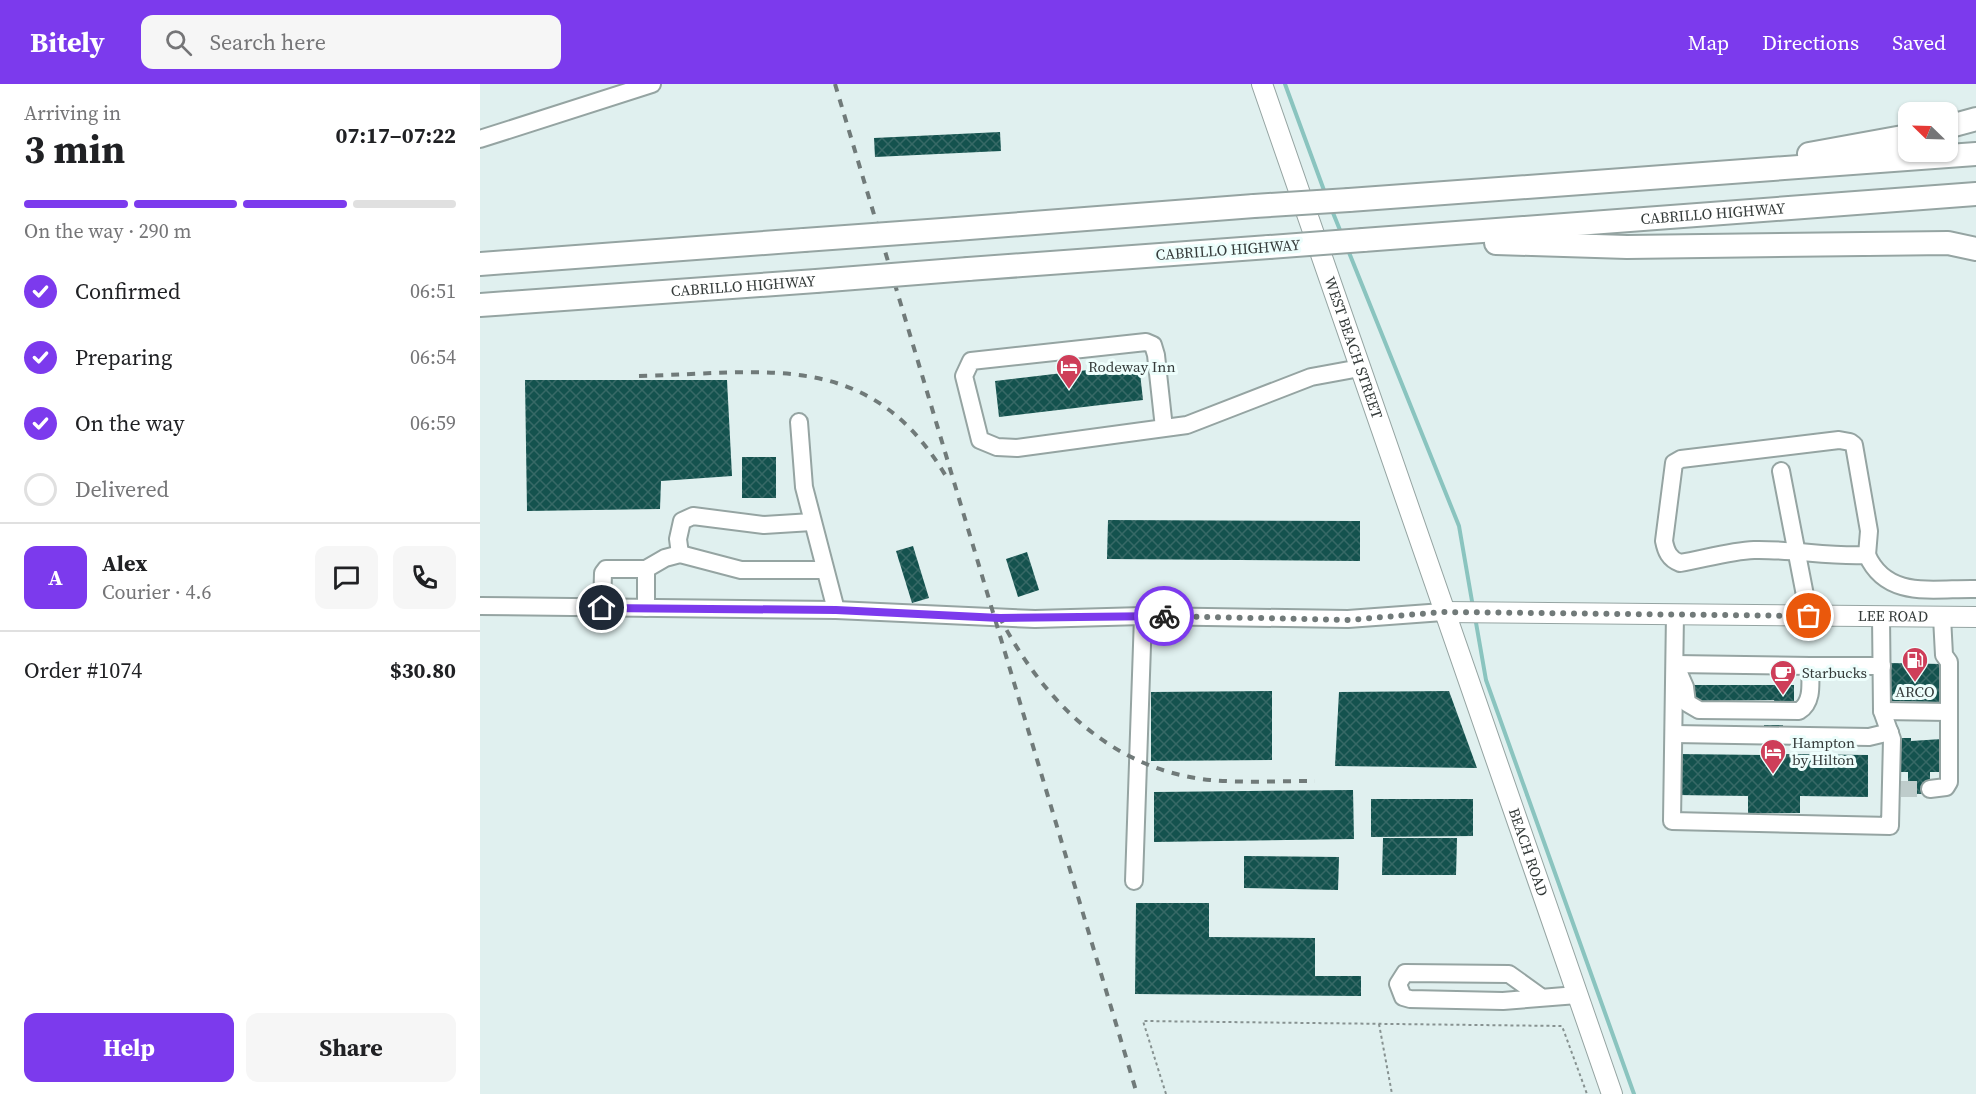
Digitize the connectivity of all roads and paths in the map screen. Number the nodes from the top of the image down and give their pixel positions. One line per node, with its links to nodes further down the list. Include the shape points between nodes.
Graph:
1 (652, 84): 6 (street)
2 (1262, 84): 14 (main road, WEST BEACH STREET)
3 (1976, 119): 4 (highway)
4 (1958, 125)
5 (1898, 138): 8 (highway)
6 (480, 139)
7 (1976, 154): 8 (highway)
8 (1699, 174): 12 (highway, bridge)
9 (1976, 194): 10 (highway, CABRILLO HIGHWAY)
10 (1374, 240): 11 (highway, via 1627,247 1948,243); 13 (highway, CABRILLO HIGHWAY, bridge)
11 (1976, 249)
12 (480, 264)
13 (480, 305)
14 (1360, 368): 16 (street, via 1311,377 1187,424); 29 (main road, WEST BEACH STREET)
15 (799, 422): 18 (street, via 804,487)
16 (1164, 428): 16 (street, via 1017,448 988,445 980,440 964,376 971,361 1146,342 1153,345 1156,355)
17 (1781, 471): 19 (street)
18 (812, 522): 20 (street, via 764,525 693,516 682,521); 23 (street)
19 (1795, 551): 21 (street); 21 (street, via 1752,550 1680,563 1673,560 1664,541 1674,463 1839,440 1851,442 1869,531); 32 (street)
20 (680, 554): 22 (street); 23 (street, via 741,570)
21 (1867, 555): 24 (street, via 1874,571 1886,581 1906,588)
22 (646, 569): 26 (street, via 606,569); 27 (street)
23 (825, 570): 28 (street)
24 (1976, 589)
25 (480, 606): 26 (street, LEE ROAD)
26 (602, 608): 27 (street, LEE ROAD)
27 (646, 608): 28 (street, LEE ROAD)
28 (836, 610): 31 (street, LEE ROAD, via 1000,618)
29 (1443, 612): 30 (main road, LEE ROAD); 31 (street, LEE ROAD, via 1348,620); 45 (main road, BEACH ROAD)
30 (1675, 614): 32 (main road, LEE ROAD); 36 (street)
31 (1143, 616): 44 (street)
32 (1809, 616): 33 (main road, LEE ROAD)
33 (1881, 616): 34 (main road, LEE ROAD); 38 (street)
34 (1942, 617): 35 (main road, LEE ROAD); 40 (street, via 1944,655 1949,662)
35 (1976, 617)
36 (1675, 664): 37 (street); 37 (street, via 1687,703 1698,710 1799,711 1809,699); 42 (street)
37 (1810, 666): 38 (street)
38 (1882, 666): 39 (street)
39 (1882, 711): 40 (street); 41 (street)
40 (1949, 712): 43 (street, via 1949,782 1946,787)
41 (1890, 732): 42 (street, via 1869,737); 42 (street, via 1896,789 1890,826 1672,821)
42 (1674, 734)
43 (1930, 789)
44 (1134, 881)
45 (1577, 995): 46 (street); 51 (main road, BEACH ROAD)
46 (1541, 997): 46 (street, via 1509,974 1405,973 1398,984 1403,998 1410,999 1503,1001)
47 (1379, 1024): 48 (path, via 1143,1021); 49 (path); 50 (path, via 1563,1026)
48 (1166, 1094)
49 (1392, 1094)
50 (1587, 1094)
51 (1612, 1094)

